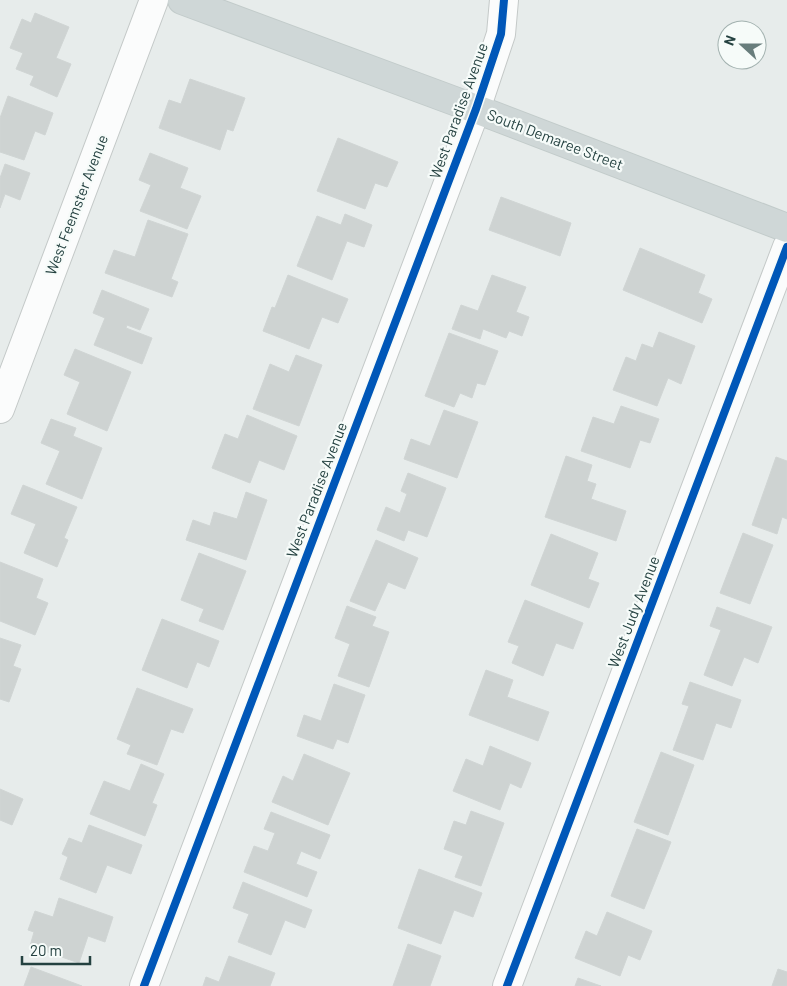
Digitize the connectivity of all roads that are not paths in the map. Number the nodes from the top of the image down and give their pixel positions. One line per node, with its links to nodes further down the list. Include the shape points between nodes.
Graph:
1 (154, 0): 7 (street, West Feemster Avenue)
2 (182, 0): 4 (main road, South Demaree Street)
3 (504, 0): 4 (street, West Paradise Avenue, via 501,34)
4 (476, 110): 5 (main road, South Demaree Street); 8 (street, West Paradise Avenue)
5 (787, 228)
6 (787, 247): 9 (street, West Judy Avenue)
7 (0, 410)
8 (144, 986)
9 (507, 986)

